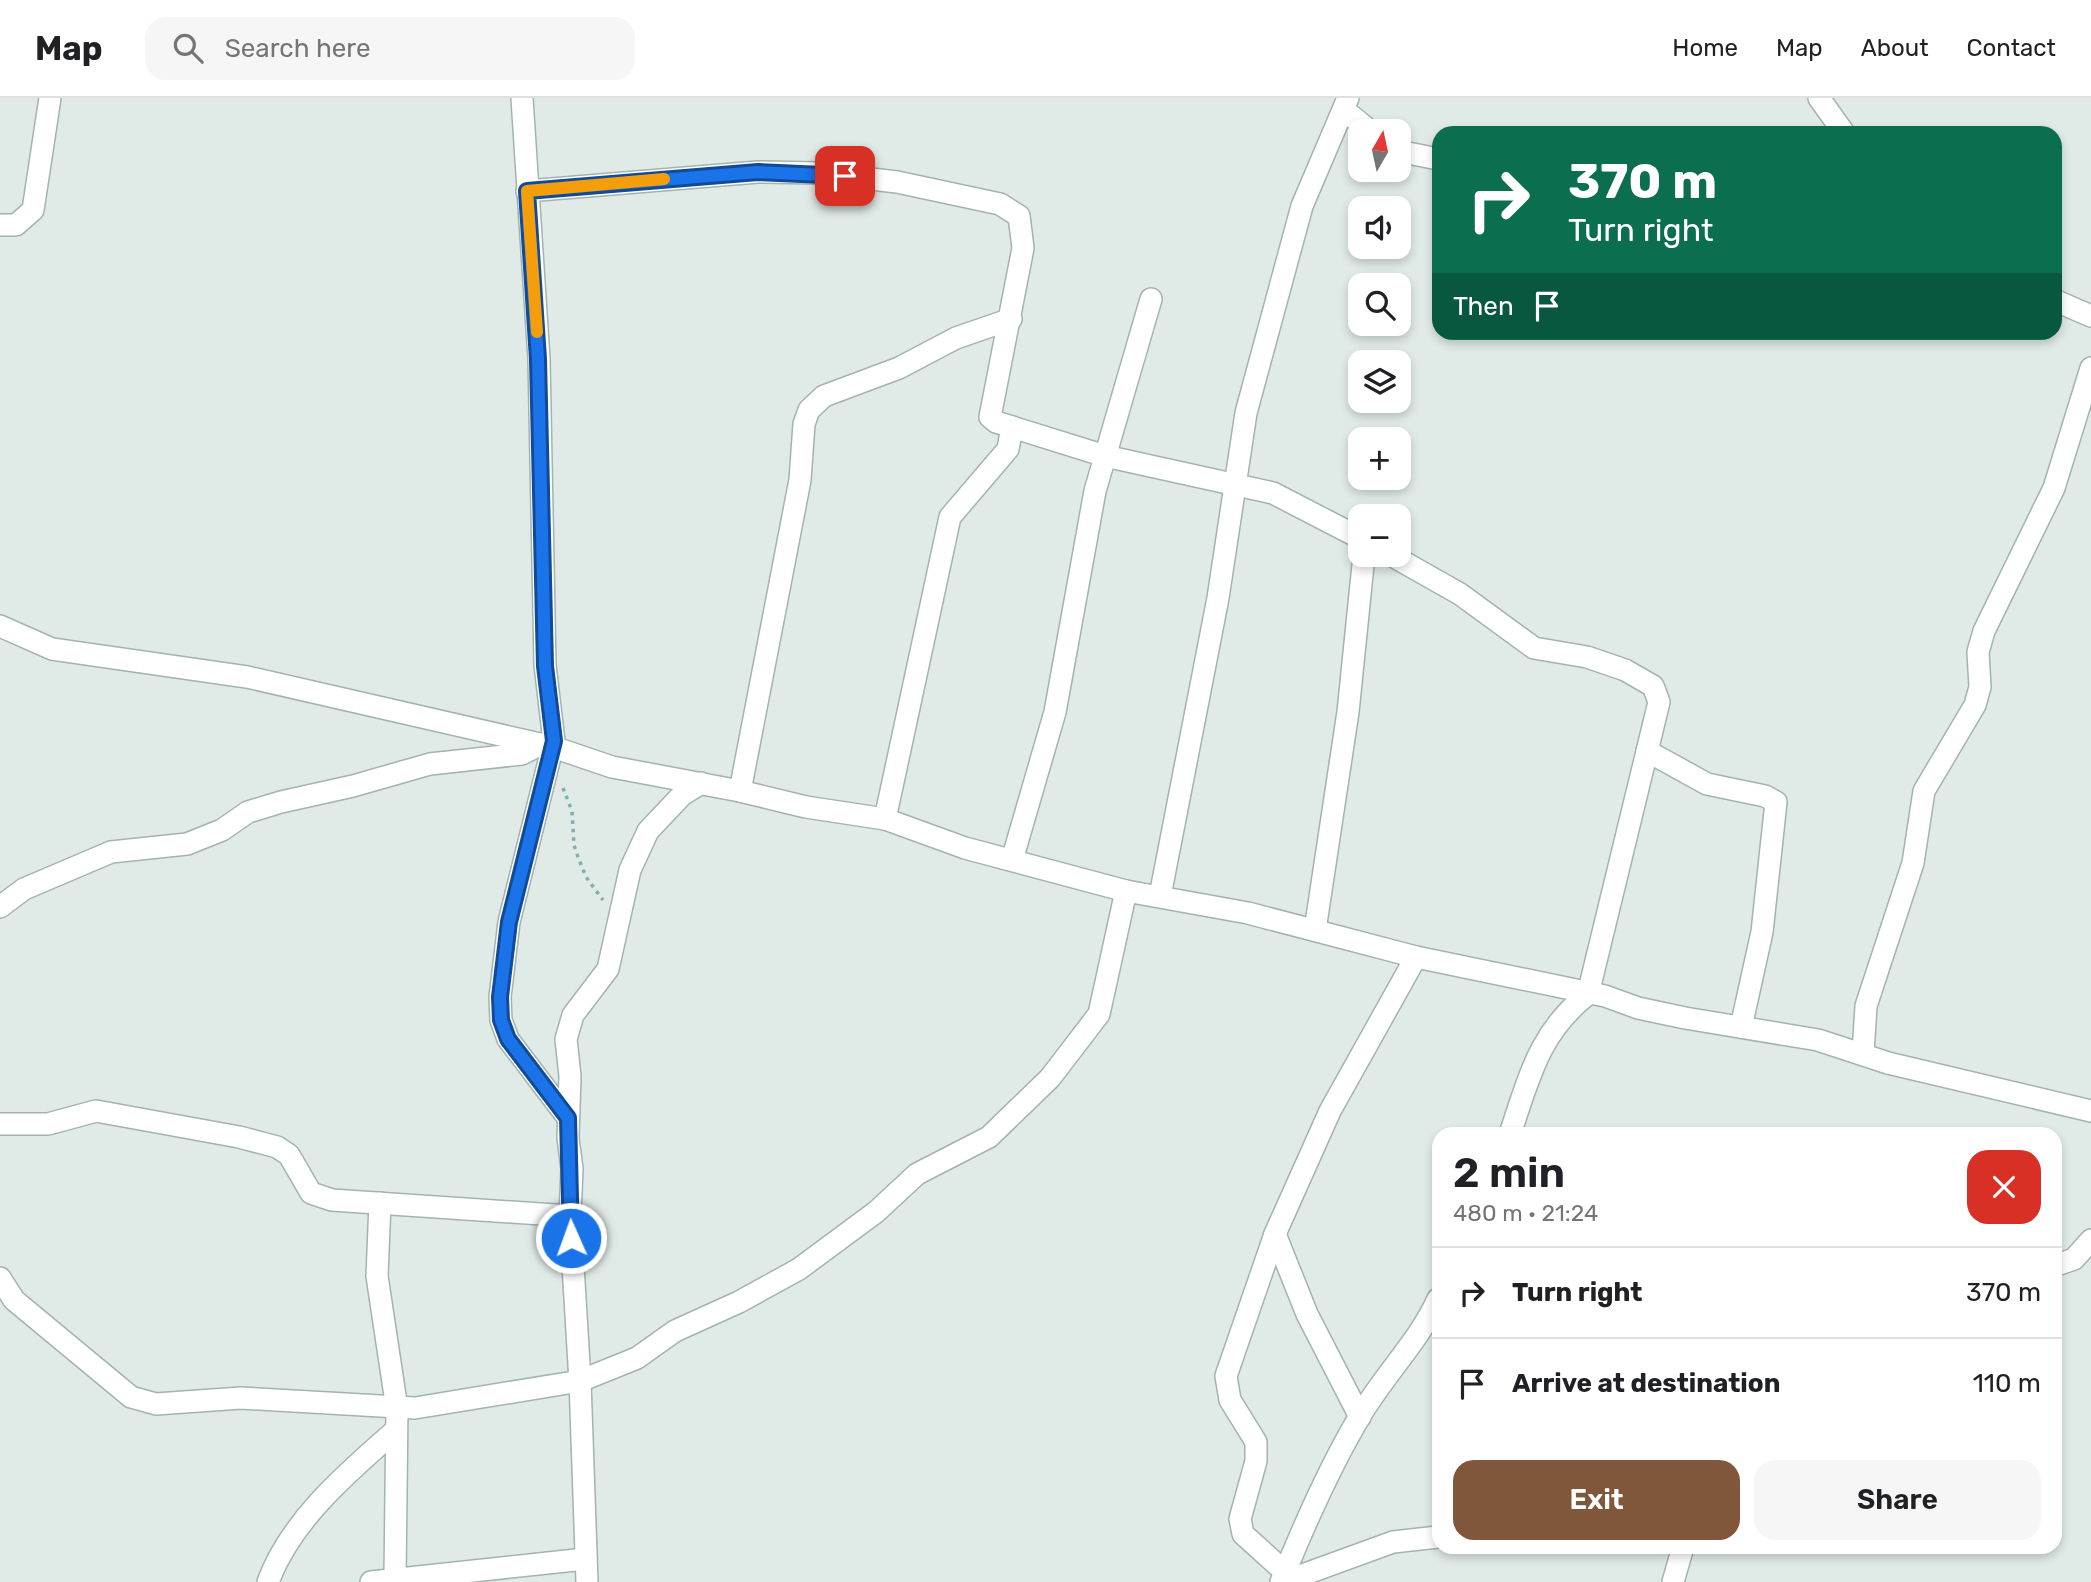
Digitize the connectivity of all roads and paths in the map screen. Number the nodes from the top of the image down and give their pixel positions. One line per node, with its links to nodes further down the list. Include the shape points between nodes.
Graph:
1 (50, 98): 10 (street, via 33,210 16,225)
2 (522, 98): 9 (street)
3 (1819, 98): 6 (street)
4 (1346, 104): 5 (street); 18 (street, via 1302,206 1246,413)
5 (1359, 119)
6 (1839, 126)
7 (1411, 154): 8 (street)
8 (1432, 158)
9 (527, 191): 14 (street, via 758,172 819,173 897,182 1000,205 1019,216 1023,236); 23 (street, via 538,359)
10 (0, 225)
11 (1151, 299): 17 (street)
12 (2062, 303): 13 (street)
13 (2091, 316)
14 (1011, 319): 16 (street, via 990,417); 26 (street, via 824,396 809,410 800,480)
15 (2091, 368): 37 (street, via 2054,488 1984,631 1975,705 1924,790 1913,863 1866,1006)
16 (1012, 428): 17 (street); 27 (street, via 1008,449 950,517)
17 (1105, 456): 18 (street); 28 (street, via 1055,712)
18 (1233, 484): 19 (street, via 1273,493); 30 (street, via 1218,598)
19 (1348, 532)
20 (1411, 566): 24 (street, via 1460,594 1534,648 1587,657 1653,686 1659,702)
21 (1363, 567): 33 (street, via 1348,712)
22 (2, 628): 23 (street, via 52,649 247,677)
23 (549, 750): 25 (street); 31 (street, via 430,764 281,802 248,812 222,830 187,844 111,852 24,889); 32 (path, via 572,811 578,858); 39 (street, via 509,922 501,1020 508,1039)
24 (1647, 751): 35 (street); 36 (street, via 1707,784 1776,802 1762,933)
25 (701, 782): 26 (street); 32 (street, via 648,831 630,870)
26 (740, 791): 27 (street)
27 (885, 819): 28 (street)
28 (1012, 860): 29 (street)
29 (1126, 891): 30 (street); 49 (street, via 1099,1014 1050,1078 989,1137 917,1174 876,1212 799,1269 675,1331 637,1358)
30 (1160, 896): 33 (street)
31 (0, 908)
32 (617, 920): 39 (street, via 608,969 569,1027)
33 (1315, 930): 34 (street)
34 (1416, 957): 35 (street); 44 (street, via 1330,1111)
35 (1588, 994): 36 (street); 41 (street, via 1568,1009 1549,1033)
36 (1741, 1027): 37 (street)
37 (1863, 1053): 38 (street)
38 (2091, 1111)
39 (568, 1118): 43 (street)
40 (0, 1124): 42 (street, via 48,1124 96,1111 239,1137 289,1154 311,1193 332,1200)
41 (1513, 1127)
42 (380, 1203): 43 (street); 50 (street, via 376,1276)
43 (570, 1216): 49 (street)
44 (1275, 1234): 51 (street, via 1307,1314); 57 (street, via 1226,1376 1230,1400 1256,1442 1256,1461 1240,1519 1243,1534)
45 (2091, 1240): 46 (street, via 2074,1259)
46 (2062, 1263)
47 (0, 1278): 50 (street, via 15,1300 131,1397 156,1404 241,1398)
48 (1432, 1312): 51 (street)
49 (580, 1381): 50 (street); 55 (street)
50 (397, 1409): 52 (street)
51 (1360, 1417): 57 (street, via 1300,1535)
52 (396, 1430): 56 (street); 58 (street, via 345,1475 288,1540)
53 (1432, 1538): 57 (street, via 1392,1542)
54 (1680, 1554): 61 (street)
55 (585, 1559): 56 (street); 60 (street)
56 (395, 1577): 59 (street)
57 (1283, 1579)
58 (268, 1582)
59 (371, 1582)
60 (587, 1582)
61 (1673, 1582)

